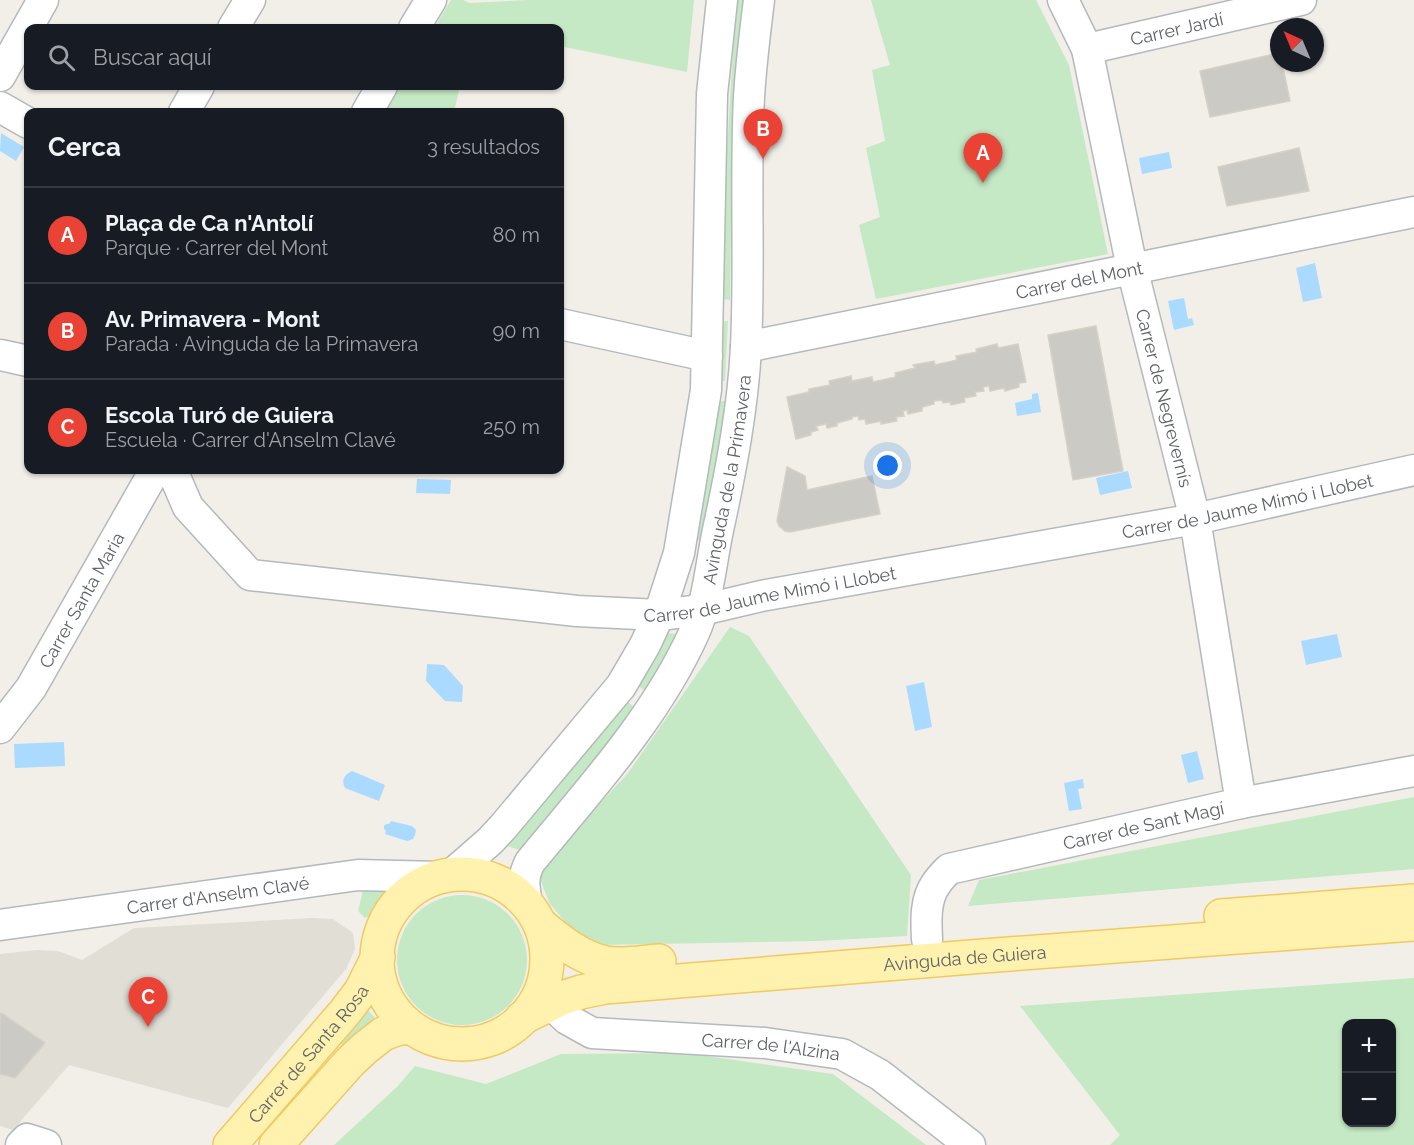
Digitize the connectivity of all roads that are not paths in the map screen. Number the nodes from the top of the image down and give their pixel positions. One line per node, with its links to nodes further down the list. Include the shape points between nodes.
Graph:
1 (43, 0): 8 (street)
2 (250, 0): 9 (street)
3 (431, 0): 10 (street)
4 (722, 0): 25 (street, Avinguda de la Primavera, via 712,94)
5 (759, 0): 23 (street, Avinguda de la Primavera, via 749,97)
6 (1063, 0): 12 (street, Carrer de Negrevernís)
7 (1301, 0): 12 (street, Carrer Jardí)
8 (29, 24)
9 (235, 24)
10 (416, 24)
11 (24, 34): 13 (street)
12 (1087, 49): 21 (street, Carrer de Negrevernís)
13 (0, 76)
14 (198, 90): 17 (street)
15 (380, 90): 18 (street)
16 (0, 107): 19 (street)
17 (186, 108)
18 (369, 108)
19 (24, 121)
20 (1414, 212): 21 (street, Carrer del Mont)
21 (1132, 268): 23 (street, Carrer del Mont); 30 (street, Carrer de Negrevernís)
22 (564, 325): 25 (street)
23 (746, 347): 31 (street, Avinguda de la Primavera, via 728,482)
24 (0, 355): 26 (street)
25 (707, 357): 32 (street, Avinguda de la Primavera, via 706,390 679,553)
26 (24, 360)
27 (1414, 470): 30 (street, Carrer de Jaume Mimó i Llobet)
28 (153, 474): 33 (street, Carrer Santa Maria, via 32,688)
29 (174, 474): 32 (street, Carrer de Jaume Mimó i Llobet, via 188,507 250,575 577,611)
30 (1195, 519): 31 (street, Carrer de Jaume Mimó i Llobet, via 761,596); 35 (street, Carrer de Negrevernís)
31 (702, 610): 32 (street, Carrer de Jaume Mimó i Llobet); 38 (street, Avinguda de la Primavera, via 679,662 652,708 530,862 524,886)
32 (659, 615): 36 (street, Avinguda de la Primavera, via 621,686 497,834)
33 (0, 728)
34 (1414, 771): 35 (street, Carrer de Sant Magí)
35 (1241, 803): 41 (street, Carrer de Sant Magí, via 949,869 935,885 928,903)
36 (445, 876): 38 (main road, via 467,874 492,879 514,890); 40 (street, Carrer d'Anselm Clavé, via 358,874); 42 (main road, via 404,899 388,919)
37 (1414, 901): 41 (main road, Avinguda de Guiera)
38 (534, 914): 41 (main road, Avinguda de Guiera, via 564,943 588,958 620,964); 44 (main road, via 548,955 546,978 537,1000)
39 (1414, 924): 43 (main road, Avinguda de Guiera, via 605,987)
40 (0, 926)
41 (927, 939)
42 (378, 957): 45 (main road, via 378,980 386,998); 46 (main road, Carrer de Santa Rosa, via 362,991)
43 (552, 1004): 44 (main road, Avinguda de Guiera); 48 (street, Carrer de l'Alzina, via 567,1019 592,1033 765,1043 842,1054 880,1075)
44 (522, 1018): 45 (main road, via 500,1034 473,1042 446,1041)
45 (410, 1027): 47 (main road, Carrer de Santa Rosa, via 383,1034 364,1048)
46 (230, 1145)
47 (276, 1145)
48 (970, 1145)

